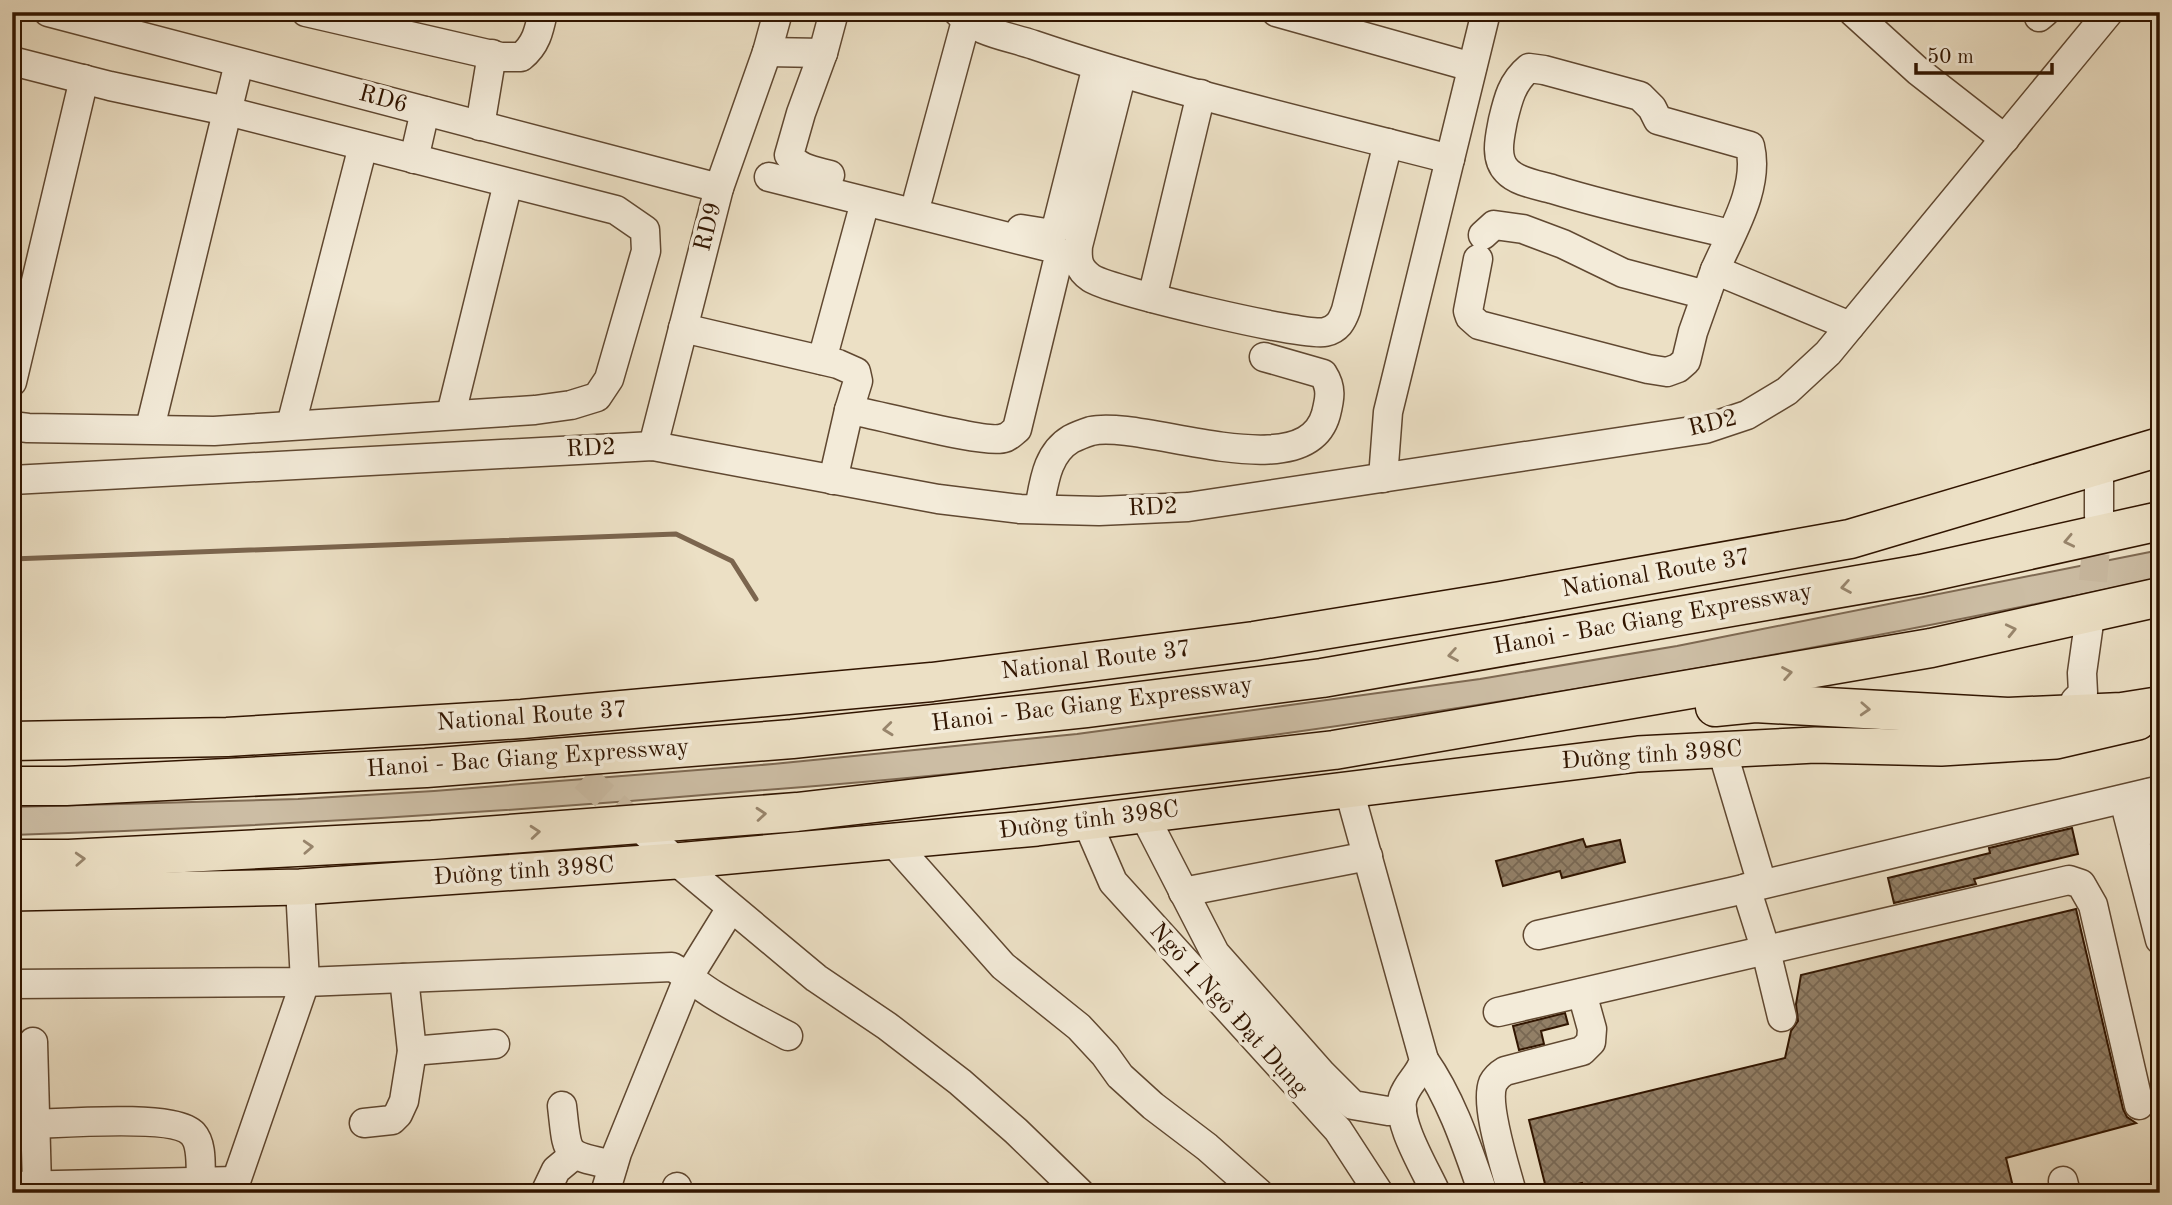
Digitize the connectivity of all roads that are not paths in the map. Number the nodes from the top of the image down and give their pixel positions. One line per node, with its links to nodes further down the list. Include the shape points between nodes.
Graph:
1 (48, 12): 15 (street, RD6)
2 (306, 12): 13 (street)
3 (543, 12): 13 (street, via 532,48 521,57)
4 (778, 12): 11 (street, RD9)
5 (834, 12): 12 (street)
6 (1276, 12): 16 (street)
7 (1486, 12): 16 (street)
8 (1853, 12): 23 (street, via 1918,71)
9 (2109, 12): 23 (street, RD2)
10 (962, 17): 17 (street, via 982,30); 31 (street)
11 (767, 52): 12 (street); 30 (street, RD9)
12 (823, 53): 31 (street, via 789,155 794,163)
13 (492, 54): 22 (street)
14 (12, 61): 18 (street)
15 (239, 63): 20 (street); 21 (street, RD6)
16 (1472, 67): 27 (street)
17 (1110, 70): 19 (street); 31 (street, via 1056,229 1046,233 1026,230); 36 (street, via 1077,261 1092,279)
18 (84, 79): 20 (street); 34 (street)
19 (1201, 94): 24 (street); 36 (street)
20 (227, 111): 25 (street); 48 (street)
21 (425, 111): 22 (street, RD6); 26 (street)
22 (480, 126): 30 (street, RD6)
23 (2005, 139): 38 (street, RD2)
24 (1388, 143): 27 (street); 36 (street, via 1346,310 1334,329 1323,333 1251,322)
25 (363, 146): 26 (street); 46 (street)
26 (414, 159): 29 (street)
27 (1450, 159): 54 (street, via 1388,412)
28 (769, 177): 32 (street)
29 (508, 183): 44 (street); 44 (street, via 616,210 645,230 646,251 615,363 597,397 535,410)
30 (719, 188): 39 (street, RD9)
31 (918, 198)
32 (865, 202): 41 (street); 43 (street, via 1054,248 1059,260 1017,429 1002,439 972,437)
33 (1730, 234): 33 (street, via 1579,198 1507,173 1499,147 1510,90 1529,68 1544,70 1640,96 1658,120 1750,146 1752,174); 35 (street)
34 (23, 280): 37 (street); 42 (street)
35 (1711, 283): 35 (street, via 1622,274 1563,244 1523,229 1494,225 1480,247 1468,311 1479,325 1667,372 1686,361); 38 (street)
36 (1152, 298)
37 (12, 321)
38 (1850, 326): 54 (street, RD2, via 1787,391 1747,415 1705,429)
39 (683, 328): 41 (street); 50 (street, RD9)
40 (1264, 357): 58 (street, via 1323,374 1329,382 1331,396 1315,435 1293,446 1263,450 1137,432 1093,431 1058,450 1047,469)
41 (822, 360): 43 (street, via 856,372 858,381)
42 (12, 382)
43 (849, 410): 56 (street)
44 (451, 414): 45 (street)
45 (351, 421): 46 (street); 52 (street)
46 (291, 425): 48 (street, via 214,431)
47 (12, 426): 48 (street)
48 (150, 428)
49 (2160, 433): 57 (main road)
50 (653, 446): 52 (street, RD2); 56 (street, RD2)
51 (2160, 447): 53 (highway, National Route 37)
52 (358, 461): 55 (street, RD2)
53 (2099, 463): 57 (highway, National Route 37); 59 (street)
54 (1383, 478): 58 (street, RD2, via 1188,507)
55 (12, 480)
56 (833, 480): 58 (street, RD2, via 938,499)
57 (1990, 497): 66 (highway, National Route 37, via 1850,539 1514,599 1254,641 932,682 534,731)
58 (1039, 509)
59 (2099, 516)
60 (2160, 521): 69 (highway, Hanoi - Bac Giang Expressway, one-way to 69, via 1894,579 1322,678 1087,708 792,739 426,768)
61 (2160, 597): 67 (highway, one-way to 61, via 1931,648)
62 (2089, 623): 64 (street, via 2082,692)
63 (2160, 706): 64 (highway)
64 (2072, 714): 67 (highway, one-way to 64, via 1755,703 2008,717)
65 (2160, 714): 68 (main road, Đường tỉnh 398C, via 2056,741 1941,748 1815,745)
66 (12, 741)
67 (1334, 750): 78 (highway, one-way to 67, via 432,841 797,812)
68 (1722, 750): 70 (main road, Đường tỉnh 398C, via 1638,754); 81 (street, via 1745,820)
69 (12, 786)
70 (1349, 790): 72 (main road, Đường tỉnh 398C); 77 (street)
71 (2144, 794): 75 (street); 81 (street); 86 (street)
72 (1144, 815): 73 (main road, Đường tỉnh 398C); 82 (street)
73 (1087, 822): 76 (main road, Đường tỉnh 398C); 114 (street, Ngõ 1 Ngô Đạt Dụng, via 1113,882 1338,1130)
74 (647, 834): 79 (street)
75 (2160, 835)
76 (892, 841): 79 (main road, Đường tỉnh 398C); 113 (street, via 1003,966 1079,1027 1153,1107)
77 (1368, 856): 82 (street); 99 (street)
78 (12, 859)
79 (676, 861): 80 (main road, Đường tỉnh 398C); 84 (street)
80 (300, 887): 83 (main road, Đường tỉnh 398C); 90 (street)
81 (1746, 888): 85 (street); 87 (street)
82 (1183, 892): 102 (street, via 1215,953 1353,1105)
83 (12, 893)
84 (731, 908): 88 (street); 112 (street, via 816,978 960,1082)
85 (1538, 935)
86 (2160, 940)
87 (1766, 951): 92 (street); 94 (street); 100 (street, via 2069,880 2081,884 2094,905)
88 (689, 976): 89 (street, via 672,968 651,967); 95 (street, via 731,1006); 106 (street)
89 (404, 978): 90 (street); 98 (street)
90 (305, 982): 91 (street); 109 (street)
91 (12, 984)
92 (1582, 993): 93 (street); 117 (street, via 1591,1042 1582,1051 1505,1071 1493,1084 1497,1136)
93 (1498, 1012)
94 (1782, 1017)
95 (788, 1036)
96 (33, 1042): 104 (street)
97 (495, 1044): 98 (street)
98 (412, 1051): 103 (street, via 398,1114 392,1120)
99 (1424, 1060): 102 (street, via 1407,1087); 116 (street, via 1444,1093)
100 (2139, 1105)
101 (562, 1106): 105 (street, via 566,1145)
102 (1402, 1110): 115 (street, via 1403,1123)
103 (364, 1122)
104 (34, 1124): 107 (street, via 150,1122 183,1126 195,1136); 108 (street)
105 (574, 1155): 106 (street); 110 (street, via 556,1170)
106 (613, 1165): 111 (street)
107 (201, 1181): 108 (street); 109 (street)
108 (24, 1186)
109 (234, 1187)
110 (545, 1193)
111 (605, 1193)
112 (1080, 1193)
113 (1259, 1193)
114 (1379, 1193)
115 (1436, 1193)
116 (1483, 1193)
117 (1512, 1193)

